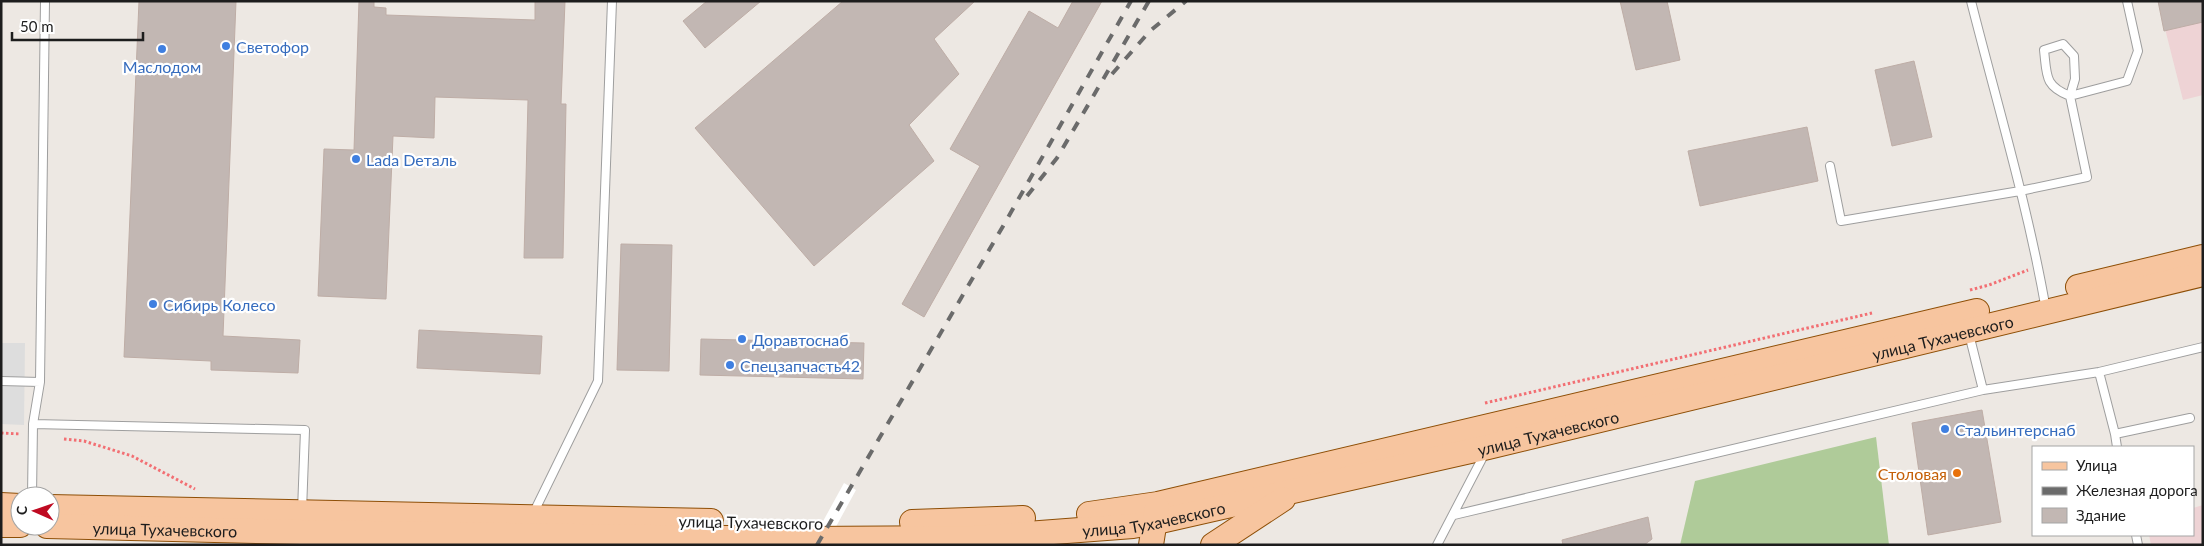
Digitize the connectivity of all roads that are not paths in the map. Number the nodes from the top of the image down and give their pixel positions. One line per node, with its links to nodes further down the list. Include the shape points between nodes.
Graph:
1 (45, 1): 15 (lane)
2 (612, 1): 29 (lane, via 598,381)
3 (1971, 1): 7 (lane)
4 (2127, 1): 5 (lane, via 2138,52 2127,81)
5 (2070, 96): 5 (lane, via 2075,79 2074,56 2063,44 2044,50 2048,80 2056,91); 7 (lane, via 2087,177)
6 (1830, 166): 7 (lane, via 1841,221)
7 (2020, 190): 10 (lane)
8 (2203, 257): 10 (main road, улица Тухачевского)
9 (2203, 274): 10 (main road, улица Тухачевского)
10 (2045, 303): 11 (main road, улица Тухачевского); 27 (main road, улица Тухачевского)
11 (1968, 330): 16 (lane); 21 (main road, улица Тухачевского)
12 (2203, 347): 13 (lane)
13 (2099, 372): 16 (lane); 19 (lane)
14 (1, 381): 15 (lane)
15 (40, 382): 18 (lane)
16 (1983, 390): 25 (lane)
17 (2190, 418): 19 (lane)
18 (32, 424): 22 (lane); 26 (lane, via 305,430)
19 (2115, 434): 20 (lane)
20 (2117, 446)
21 (1488, 447): 23 (main road, улица Тухачевского); 25 (lane)
22 (32, 486)
23 (1296, 490): 27 (main road, улица Тухачевского); 32 (main road)
24 (60, 508): 26 (main road, улица Тухачевского)
25 (1454, 515): 33 (lane)
26 (301, 522): 28 (main road, улица Тухачевского); 29 (main road, улица Тухачевского)
27 (1144, 525): 29 (main road, улица Тухачевского, via 1082,515 944,522); 30 (main road, улица Тухачевского)
28 (60, 526)
29 (527, 526): 30 (main road, улица Тухачевского, via 800,539)
30 (974, 538): 31 (main road)
31 (1001, 545)
32 (1213, 545)
33 (1437, 545)

